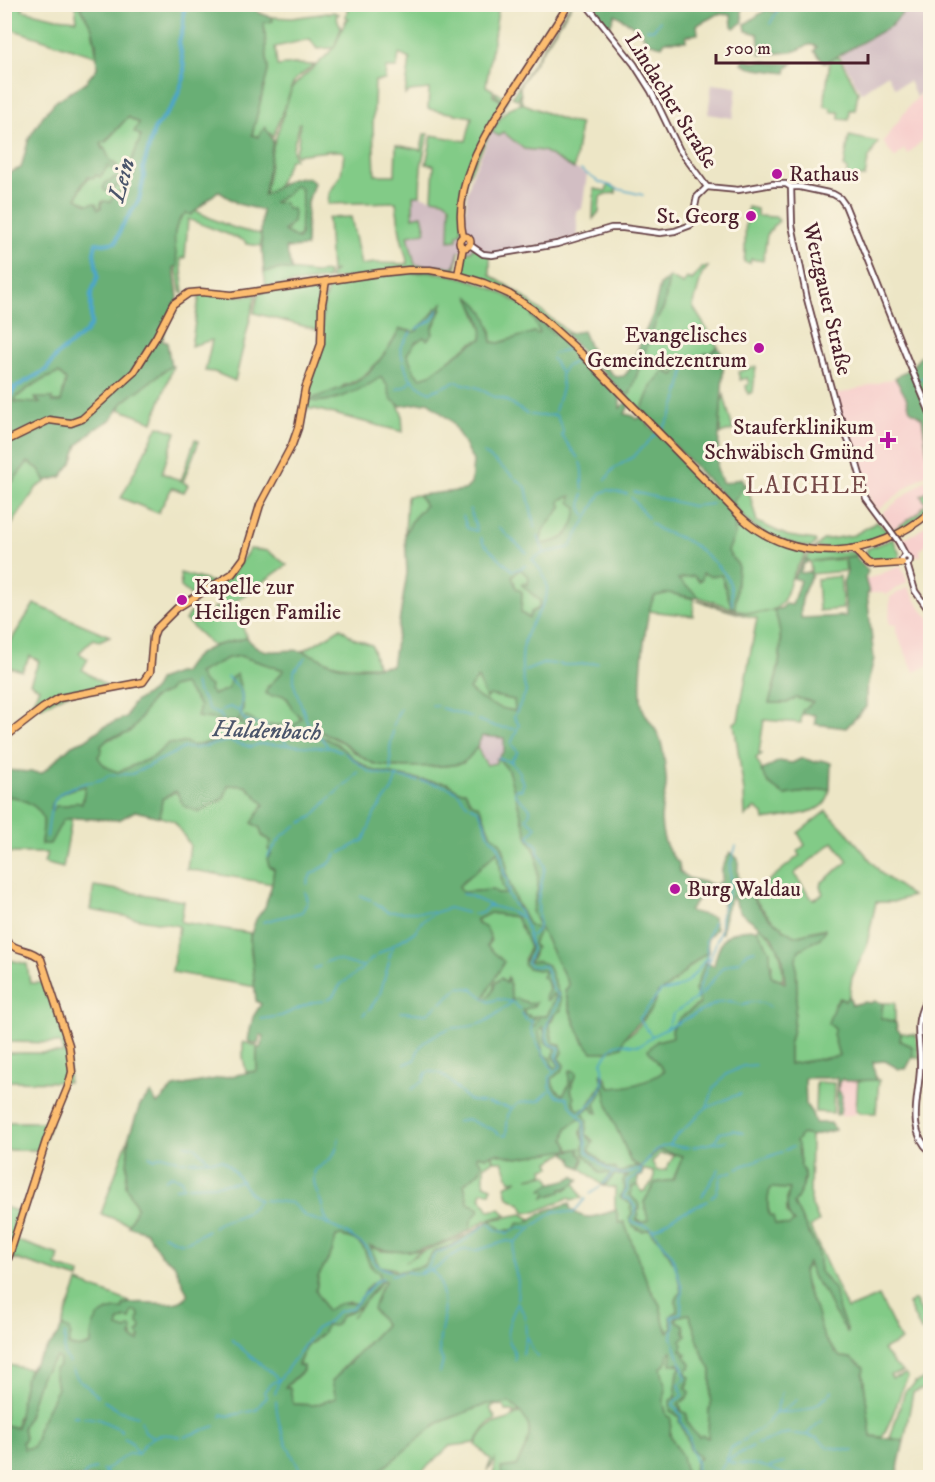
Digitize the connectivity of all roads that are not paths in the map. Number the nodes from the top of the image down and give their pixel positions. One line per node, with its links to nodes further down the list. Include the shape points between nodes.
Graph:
1 (569, 4): 5 (main road, via 476,154 464,192 463,237 470,239)
2 (586, 4): 3 (street, Lindacher Straße, via 634,64 679,149)
3 (707, 187): 4 (street); 5 (street, via 697,197 692,225 675,231 653,233 616,228 558,244 492,255)
4 (791, 187): 8 (street, via 836,196 845,205); 12 (street, Wetzgauer Straße, bridge, via 792,225 807,298 840,420 867,499 898,541)
5 (466, 246): 6 (main road)
6 (458, 275): 7 (main road, via 408,270); 11 (main road, via 509,294 558,331 758,531 783,543)
7 (326, 281): 9 (main road, via 241,294 201,292 183,296 170,309 134,372 82,419 71,423 47,421); 14 (main road, via 320,349 305,388 297,433 260,506 246,554 238,567 180,606 158,626 149,676 139,684 59,698)
8 (930, 412)
9 (4, 442)
10 (930, 512): 11 (main road)
11 (863, 553): 12 (main road, via 872,566)
12 (904, 560): 13 (street, Wetzgauer Straße, via 915,591)
13 (930, 612)
14 (4, 738)
15 (4, 939): 18 (main road, via 14,948 41,959 72,1068)
16 (930, 993): 17 (street, via 918,1023 920,1068 915,1116 920,1138)
17 (930, 1150)
18 (4, 1271)

